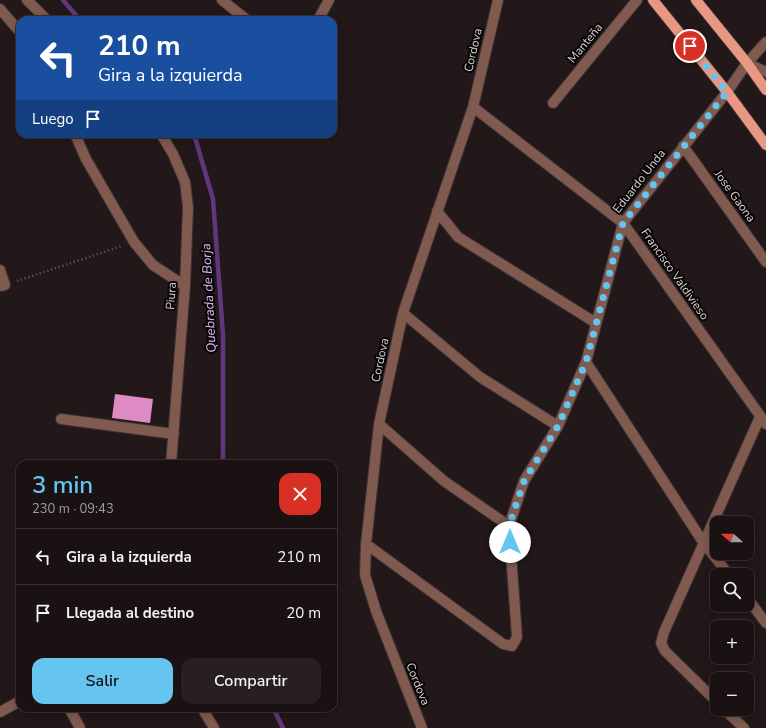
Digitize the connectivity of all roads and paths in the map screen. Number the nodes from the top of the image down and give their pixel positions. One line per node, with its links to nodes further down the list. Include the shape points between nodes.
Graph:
1 (27, 0): 9 (street)
2 (222, 0): 10 (street)
3 (329, 0): 11 (street)
4 (498, 0): 19 (street, Cordova)
5 (637, 0): 18 (street, Manteña)
6 (653, 0): 17 (main road)
7 (696, 0): 14 (main road)
8 (0, 9): 12 (street)
9 (43, 16)
10 (242, 16)
11 (320, 16)
12 (16, 27)
13 (766, 42): 14 (street, Eduardo Unda)
14 (748, 63): 15 (street); 16 (main road); 17 (street, Eduardo Unda)
15 (766, 72)
16 (766, 90)
17 (727, 92): 22 (street, Eduardo Unda); 23 (main road)
18 (554, 103)
19 (473, 107): 24 (street, Cordova); 25 (street, Francisco Valdivieso)
20 (77, 138): 26 (street, via 86,159)
21 (163, 138): 30 (street, Piura, via 185,182 188,207)
22 (683, 146): 25 (street, Eduardo Unda); 27 (street, Jose Gaona)
23 (766, 146)
24 (437, 211): 31 (street, Cordova); 32 (street, via 458,238)
25 (623, 223): 32 (street, Eduardo Unda); 35 (street, Francisco Valdivieso)
26 (134, 242): 29 (path); 30 (street, via 153,265)
27 (766, 262)
28 (0, 270): 29 (street)
29 (2, 286)
30 (185, 286): 38 (street, Piura)
31 (403, 313): 36 (street, Cordova); 37 (street, via 480,378)
32 (596, 323): 33 (street, Eduardo Unda)
33 (586, 362): 37 (street, Eduardo Unda); 41 (street)
34 (61, 419): 38 (street)
35 (764, 420): 41 (street)
36 (379, 424): 40 (street, via 444,481); 42 (street, Cordova)
37 (558, 426): 40 (street, Eduardo Unda, via 524,481)
38 (174, 434): 39 (street, Piura)
39 (171, 460)
40 (509, 526): 42 (street, Eduardo Unda, via 517,637 512,646 503,644)
41 (703, 542): 43 (street); 46 (street, via 661,643 665,651)
42 (366, 544): 54 (street, Cordova, via 365,576 381,625)
43 (723, 568)
44 (754, 607): 45 (street)
45 (766, 623)
46 (710, 695)
47 (16, 703): 48 (street)
48 (0, 712)
49 (71, 712): 52 (street)
50 (204, 712): 53 (street)
51 (731, 716): 55 (street)
52 (80, 728)
53 (214, 728)
54 (422, 728)
55 (744, 728)

